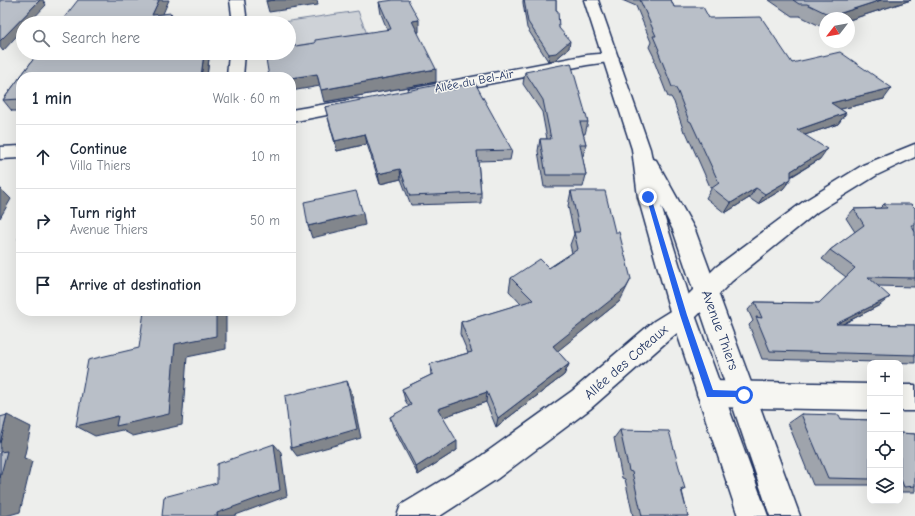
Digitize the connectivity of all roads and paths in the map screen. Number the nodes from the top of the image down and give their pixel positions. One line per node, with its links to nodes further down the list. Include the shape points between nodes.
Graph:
1 (237, 0): 3 (street)
2 (591, 0): 4 (street, Avenue Thiers)
3 (239, 16)
4 (611, 58): 7 (street, Allée du Bel-Air, via 587,60); 10 (street, Avenue Thiers)
5 (236, 60): 6 (street)
6 (235, 72)
7 (400, 95)
8 (369, 101): 9 (street)
9 (296, 115)
10 (641, 150): 14 (street, Avenue Thiers, via 684,230); 15 (street, Avenue Thiers, via 648,197)
11 (915, 150): 14 (street, Allée des Coteaux, via 870,170 835,190 730,269)
12 (16, 152): 13 (street)
13 (0, 153)
14 (706, 292): 15 (street, Allée des Coteaux); 17 (street, Avenue Thiers)
15 (683, 315): 16 (street, Avenue Thiers); 21 (street, Allée des Coteaux, via 581,400 487,469)
16 (710, 394): 17 (street); 22 (street, Avenue Thiers)
17 (744, 395): 18 (street); 23 (street, Avenue Thiers)
18 (867, 397)
19 (903, 398): 20 (street)
20 (915, 398)
21 (412, 516)
22 (753, 516)
23 (785, 516)

